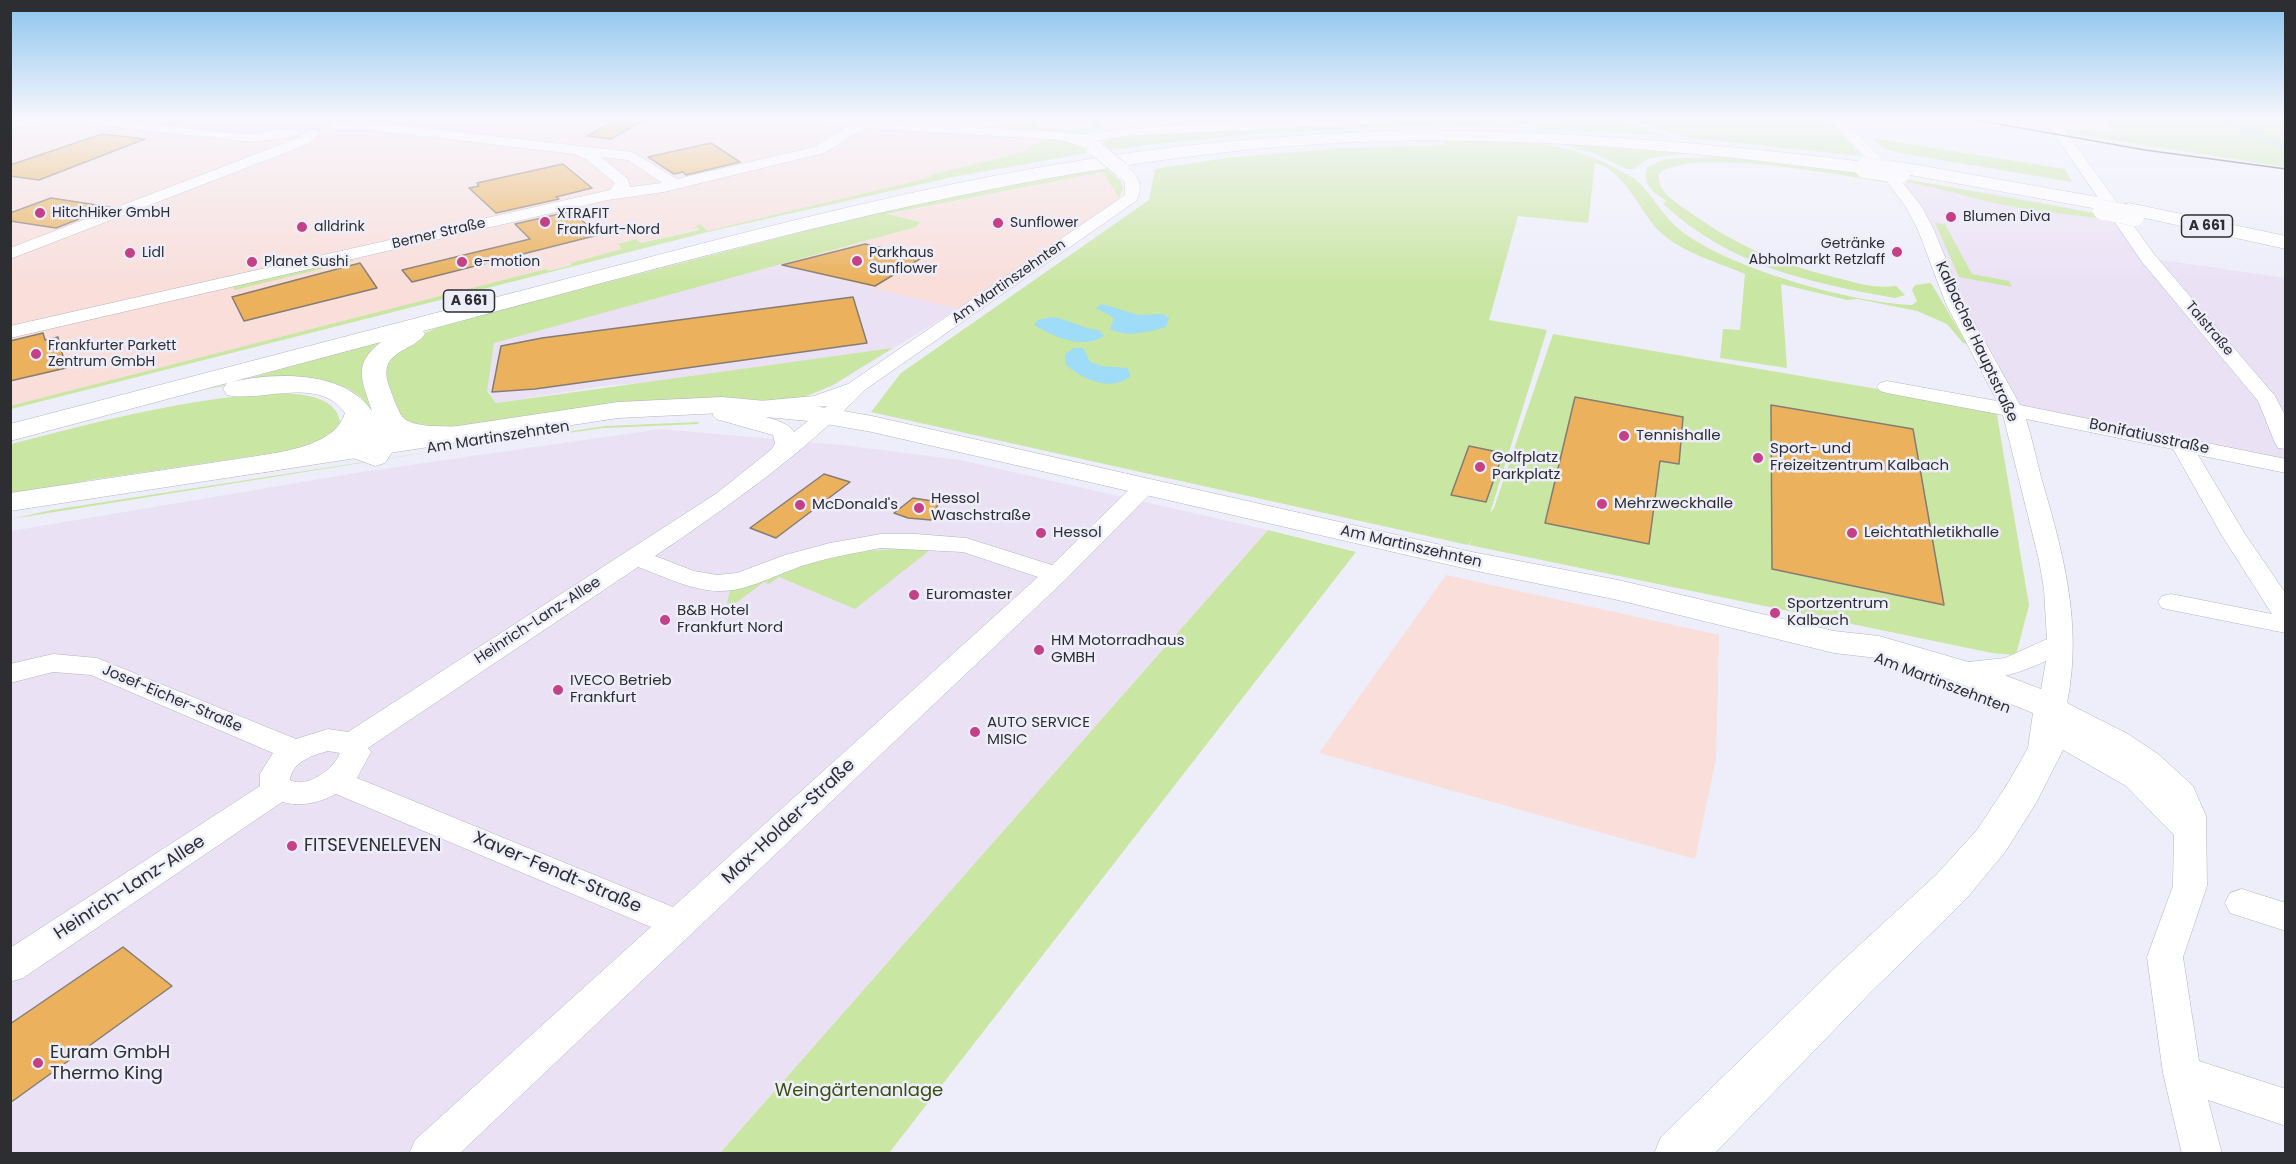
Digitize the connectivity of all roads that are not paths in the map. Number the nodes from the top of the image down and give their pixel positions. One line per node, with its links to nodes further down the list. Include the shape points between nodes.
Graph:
1 (219, 173): 17 (street)
2 (612, 173): 12 (street, via 622,182 622,188)
3 (658, 173): 11 (street)
4 (720, 173): 11 (street, Berner Straße)
5 (1004, 173): 26 (highway, A 661, via 718,237)
6 (1041, 173): 18 (highway, A 661, via 793,227)
7 (1125, 173): 20 (street, Am Martinszehnten, bridge, via 1134,185 1131,198)
8 (1885, 173): 24 (street, Kalbacher Hauptstraße, via 1915,208 1956,307)
9 (1920, 173): 13 (highway, A 661)
10 (2084, 173): 13 (street)
11 (674, 184): 12 (street, Berner Straße)
12 (615, 194): 19 (street, Berner Straße)
13 (2102, 202): 14 (highway, A 661, bridge)
14 (2128, 216): 15 (highway, A 661); 16 (highway, A 661); 32 (street, Talstraße, via 2148,258 2268,400)
15 (2286, 243)
16 (2286, 250)
17 (10, 254)
18 (507, 302): 27 (highway, A 661); 31 (highway, A 661, via 422,330 384,352 374,365 372,378 387,409)
19 (10, 332)
20 (906, 354): 21 (street, Am Martinszehnten); 28 (street, Am Martinszehnten)
21 (859, 385): 23 (street, via 806,404); 28 (street, Am Martinszehnten)
22 (1887, 387): 24 (street, Bonifatiusstraße)
23 (723, 410): 28 (main road, Am Martinszehnten); 30 (main road, Am Martinszehnten, via 618,410); 31 (main road, Am Martinszehnten); 34 (street, via 783,431 786,443)
24 (2012, 410): 33 (street, Bonifatiusstraße); 47 (street, Kalbacher Hauptstraße, via 2051,554 2059,603)
25 (359, 411): 27 (highway, A 661, via 330,391 279,385 211,392); 31 (highway); 35 (highway, via 353,428 334,443)
26 (10, 421)
27 (54, 421): 29 (highway, A 661)
28 (832, 422): 34 (street, Heinrich-Lanz-Allee); 37 (main road, Am Martinszehnten); 38 (street, Heinrich-Lanz-Allee, via 766,477)
29 (10, 433)
30 (462, 434): 31 (highway, via 409,432 396,426)
31 (377, 443): 35 (main road, Am Martinszehnten); 40 (main road, Am Martinszehnten)
32 (2286, 443)
33 (2181, 444): 36 (street, Bonifatiusstraße); 44 (street, via 2235,538)
34 (782, 453): 38 (street, Heinrich-Lanz-Allee)
35 (249, 466): 39 (main road, Am Martinszehnten)
36 (2286, 466)
37 (1145, 487): 42 (street, Max-Holder-Straße); 46 (main road, Am Martinszehnten, via 1618,590)
38 (724, 498): 41 (street, Heinrich-Lanz-Allee)
39 (10, 502)
40 (10, 513)
41 (635, 557): 42 (street, via 688,577 717,583 741,580 830,550 881,541 916,541 966,545); 51 (street, Heinrich-Lanz-Allee)
42 (1056, 574): 57 (street, Max-Holder-Straße)
43 (2170, 602): 45 (street)
44 (2286, 615)
45 (2286, 625)
46 (1834, 642): 48 (main road, Am Martinszehnten, via 1879,647); 50 (main road, Am Martinszehnten, via 2003,706)
47 (2060, 644): 48 (street, via 2009,667); 50 (street, Kalbacher Hauptstraße)
48 (1960, 671): 50 (main road, Am Martinszehnten)
49 (10, 674): 52 (street, Josef-Eicher-Straße, via 42,663 65,661 98,668)
50 (2050, 718): 59 (street, via 2137,778 2190,832 2190,886 2165,957); 62 (main road, via 2046,748 1991,841 1950,887)
51 (352, 744): 52 (street, via 328,740); 53 (street, via 356,752 354,763)
52 (296, 751): 54 (street, via 274,774 274,784)
53 (335, 781): 54 (street, via 301,793); 57 (street, Xaver-Fendt-Straße)
54 (279, 789): 58 (street, Heinrich-Lanz-Allee)
55 (2242, 903): 56 (street)
56 (2286, 917)
57 (678, 924): 61 (street, Max-Holder-Straße)
58 (10, 966)
59 (2182, 1073): 60 (street); 63 (street)
60 (2286, 1108)
61 (429, 1154)
62 (1679, 1154)
63 (2202, 1154)

